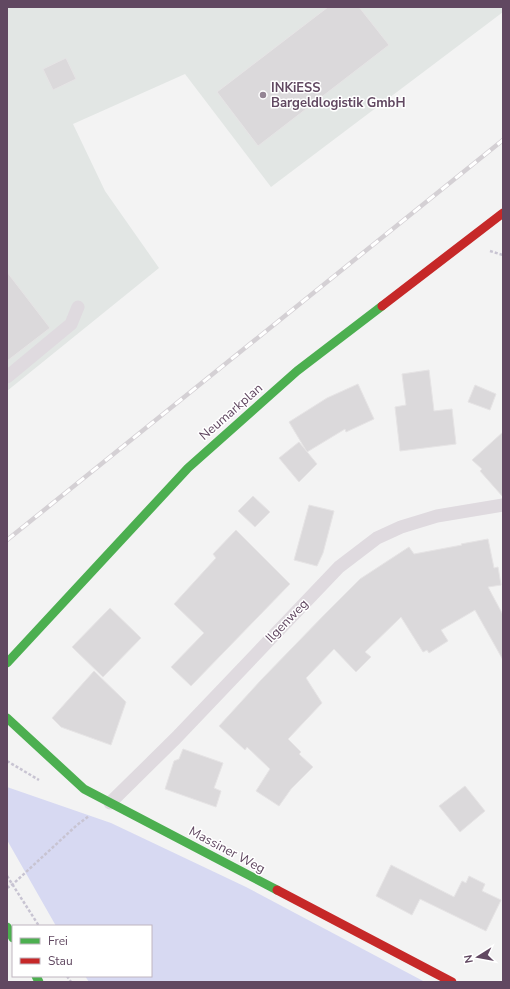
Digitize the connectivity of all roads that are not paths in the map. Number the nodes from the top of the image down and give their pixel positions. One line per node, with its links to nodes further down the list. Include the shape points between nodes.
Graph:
1 (503, 213): 5 (street, Neumarkplan, via 297,371 194,462)
2 (78, 307): 3 (lane, via 71,324)
3 (7, 377)
4 (503, 505): 7 (lane, Ilgenweg, via 438,516 401,527 377,538 339,567 176,738)
5 (7, 663)
6 (7, 718): 7 (street, Massiner Weg, via 84,788)
7 (110, 803): 8 (street, Massiner Weg)
8 (452, 982)

